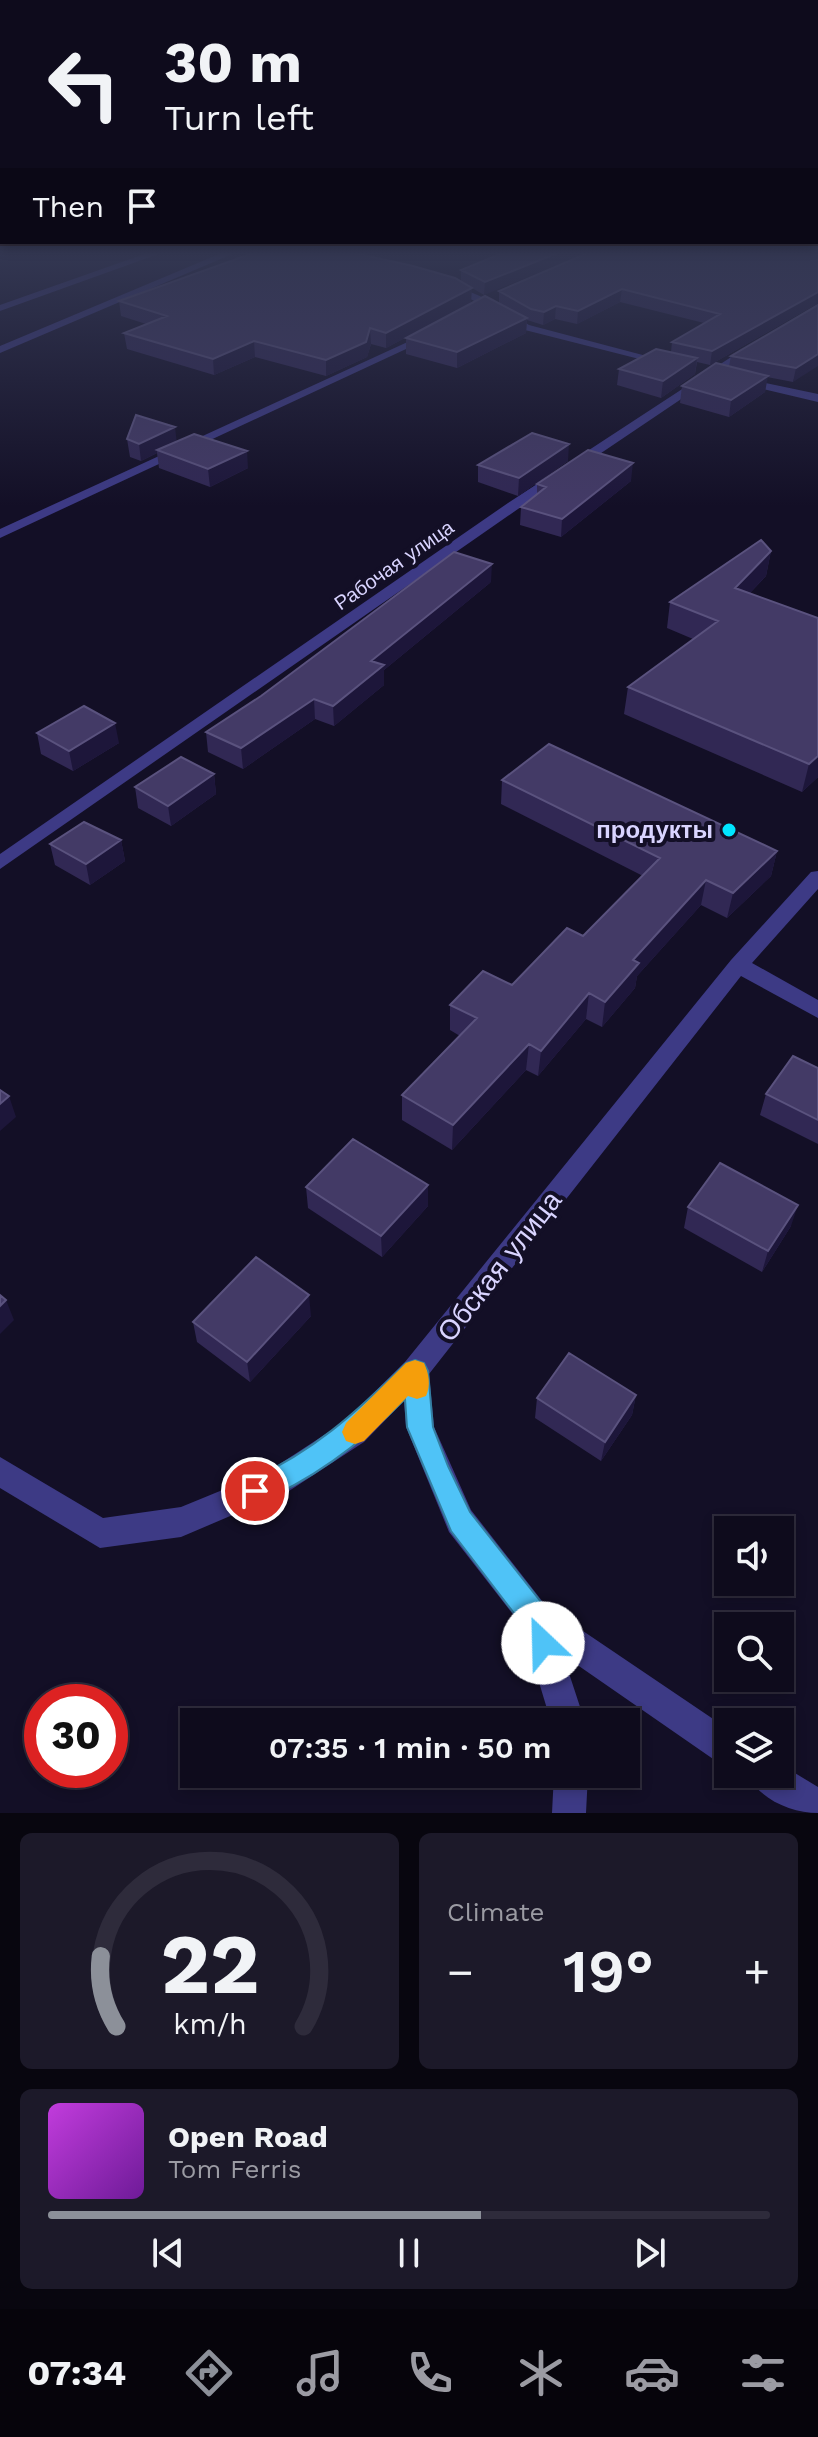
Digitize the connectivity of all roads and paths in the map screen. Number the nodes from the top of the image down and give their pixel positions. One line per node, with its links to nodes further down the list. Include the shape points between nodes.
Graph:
1 (32, 337): 5 (street)
2 (423, 337): 9 (street)
3 (563, 337): 6 (street)
4 (763, 342): 7 (street, Рабочая улица)
5 (0, 350)
6 (678, 366)
7 (701, 372): 8 (street); 10 (street, Рабочая улица)
8 (818, 398)
9 (0, 534)
10 (0, 863)
11 (818, 877): 12 (street, Обская улица)
12 (738, 965): 13 (street); 14 (street, Обская улица)
13 (818, 1010)
14 (415, 1371): 15 (street, Обская улица, via 342,1440 279,1481 181,1522 100,1533); 16 (street, via 420,1427 460,1521)
15 (0, 1471)
16 (535, 1617): 17 (street); 18 (street)
17 (564, 1708)
18 (714, 1739)
19 (570, 1788): 22 (street)
20 (787, 1788): 21 (street)
21 (818, 1807)
22 (569, 1813)

